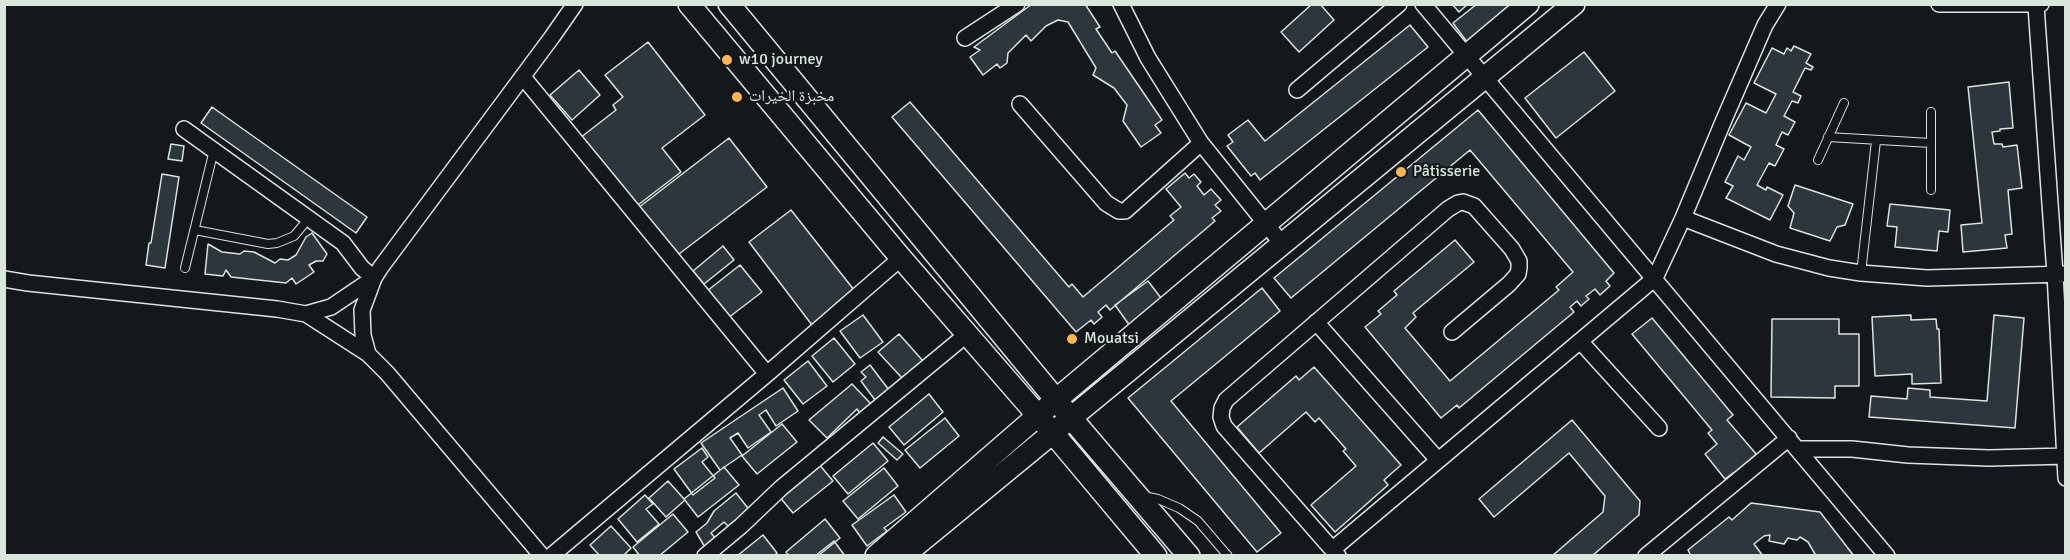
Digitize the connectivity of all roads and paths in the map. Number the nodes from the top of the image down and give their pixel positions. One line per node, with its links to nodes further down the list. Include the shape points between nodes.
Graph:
1 (575, 4): 15 (street)
2 (689, 4): 34 (main road)
3 (729, 4): 48 (main road)
4 (1017, 4): 13 (street)
5 (1121, 4): 24 (street, via 1148,58)
6 (1399, 4): 17 (street)
7 (1423, 4): 14 (street)
8 (1528, 4): 14 (main road)
9 (1574, 4): 16 (main road)
10 (1778, 4): 30 (street, via 1727,111)
11 (1939, 4): 12 (street)
12 (2039, 5): 37 (street)
13 (965, 38)
14 (1466, 57): 16 (street); 31 (main road)
15 (523, 77): 38 (street); 47 (street)
16 (1484, 77): 33 (main road); 39 (street)
17 (1297, 90)
18 (1844, 103): 22 (lane)
19 (1020, 104): 24 (street, via 1106,203 1119,211 1125,211)
20 (1931, 112): 25 (lane)
21 (184, 129): 26 (street)
22 (1828, 137): 23 (lane); 27 (lane)
23 (1876, 141): 25 (lane); 36 (lane)
24 (1201, 143): 31 (street)
25 (1932, 143): 28 (lane)
26 (214, 150): 29 (street); 32 (lane)
27 (1818, 160)
28 (1931, 190)
29 (309, 218): 32 (lane, via 294,236 268,244); 38 (street, via 343,243)
30 (1683, 219): 36 (street, via 1776,254); 39 (street)
31 (1265, 224): 33 (street); 48 (main road)
32 (195, 230): 35 (lane)
33 (1284, 245): 50 (main road)
34 (901, 258): 44 (main road); 47 (street)
35 (185, 268)
36 (1861, 273): 37 (street, via 1927,278)
37 (2060, 274): 54 (street)
38 (374, 278): 41 (street, via 331,307); 46 (street, via 362,310)
39 (1655, 278): 45 (street); 53 (street)
40 (4, 279): 41 (street)
41 (306, 314): 46 (street)
42 (1316, 322): 43 (street, via 1448,209 1463,202 1474,206 1512,249 1519,268 1509,284); 55 (street); 59 (street, via 1226,400 1221,417 1229,433)
43 (1452, 332)
44 (966, 334): 49 (main road); 62 (street)
45 (1580, 340): 51 (street); 55 (street)
46 (368, 354): 60 (street)
47 (767, 374): 61 (street)
48 (1057, 399): 49 (main road); 50 (main road)
49 (1037, 416): 52 (main road); 63 (main road)
50 (1071, 418): 52 (main road); 57 (main road)
51 (1659, 428)
52 (1053, 433): 64 (main road); 65 (main road)
53 (1793, 444): 54 (street, via 1908,455); 58 (street); 70 (street)
54 (2065, 456): 56 (street)
55 (1438, 460): 59 (street)
56 (2066, 478)
57 (1135, 494): 66 (main road); 67 (lane, via 1179,508 1198,521)
58 (1660, 544): 68 (street); 69 (street)
59 (1335, 552)
60 (542, 555)
61 (551, 555)
62 (705, 555)
63 (876, 555)
64 (903, 555)
65 (1156, 555)
66 (1189, 555)
67 (1228, 555)
68 (1646, 555)
69 (1671, 555)
70 (1887, 555)

